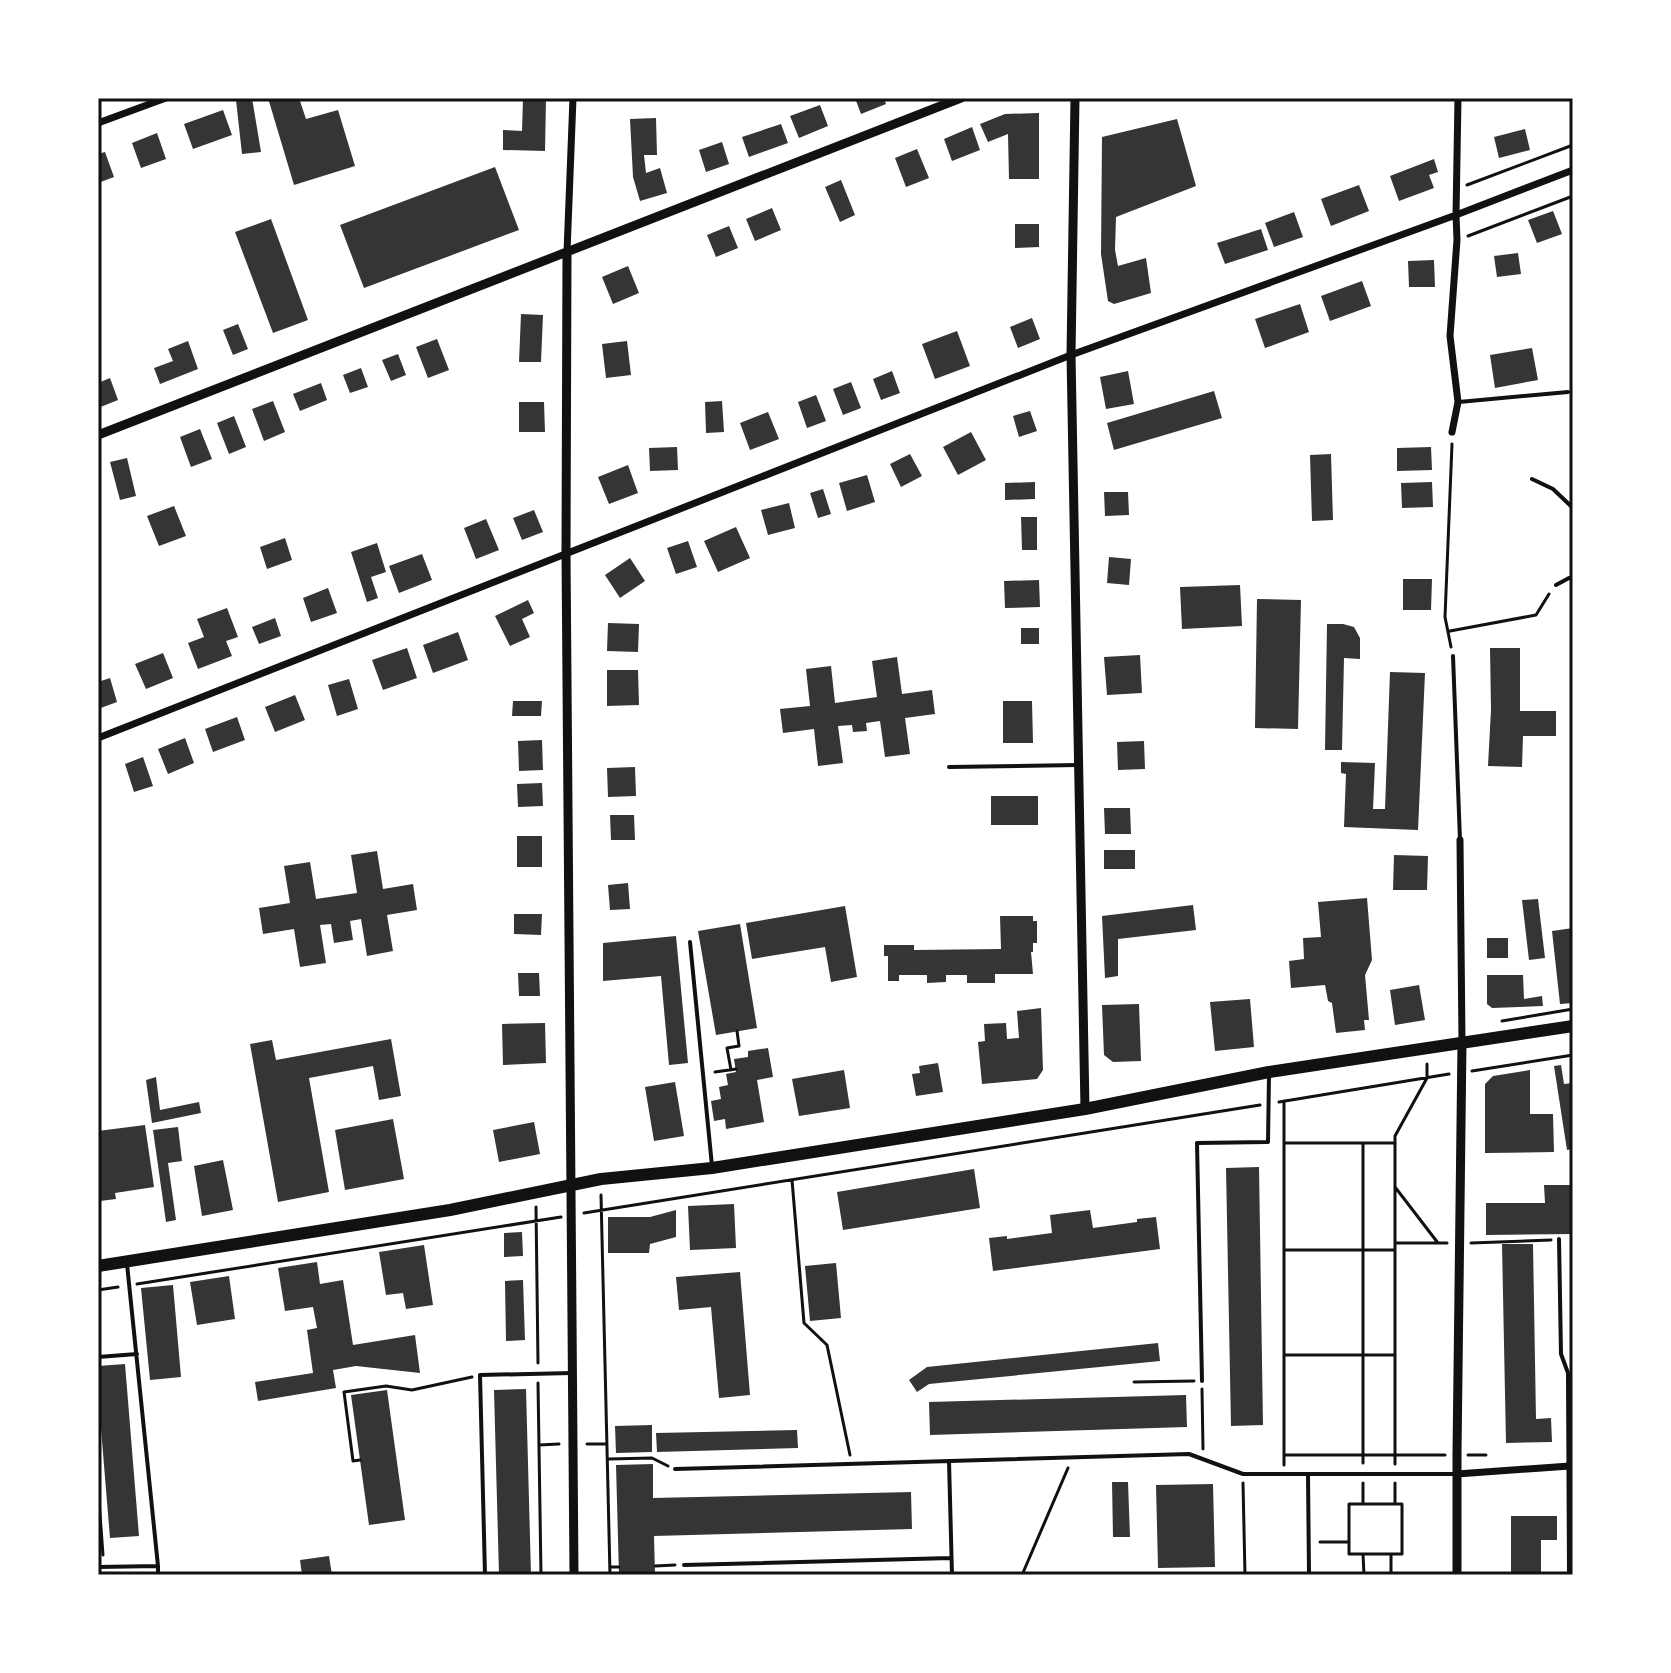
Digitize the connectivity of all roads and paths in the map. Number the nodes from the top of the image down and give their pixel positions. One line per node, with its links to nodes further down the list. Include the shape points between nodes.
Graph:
1 (166, 98): 6 (street)
2 (573, 98): 13 (street)
3 (961, 98): 13 (street)
4 (1075, 98): 14 (street)
5 (1458, 98): 9 (street)
6 (98, 123)
7 (1573, 145): 9 (path)
8 (1573, 170): 11 (street)
9 (1456, 189): 11 (street)
10 (1573, 196): 12 (path)
11 (1456, 215): 12 (street); 14 (street)
12 (1457, 240): 16 (street, via 1450,336)
13 (567, 252): 18 (street); 21 (street)
14 (1071, 355): 21 (street); 27 (street)
15 (1568, 392): 16 (lane)
16 (1458, 402): 17 (street)
17 (1452, 432): 24 (path)
18 (98, 435)
19 (1532, 479): 20 (lane)
20 (1573, 508)
21 (566, 554): 26 (street); 51 (street)
22 (1573, 578): 23 (lane)
23 (1554, 586): 24 (path, via 1536,615)
24 (1448, 631): 25 (path)
25 (1453, 656): 29 (lane)
26 (98, 738)
27 (1079, 765): 28 (lane); 44 (street)
28 (949, 767)
29 (1460, 840): 35 (street)
30 (690, 942): 40 (lane)
31 (1573, 1009): 32 (path)
32 (1497, 1021)
33 (1573, 1026): 35 (main road)
34 (737, 1031): 40 (path, via 739,1046 727,1048 733,1069)
35 (1462, 1042): 36 (main road); 39 (street)
36 (1426, 1047): 38 (main road); 41 (path)
37 (1573, 1055): 39 (path)
38 (1269, 1072): 43 (lane); 44 (main road)
39 (1462, 1072): 41 (path); 58 (street)
40 (703, 1074): 48 (lane)
41 (1427, 1078): 42 (path); 47 (path)
42 (1284, 1101): 43 (path); 45 (path)
43 (1268, 1104): 50 (path); 73 (lane, via 1268,1142 1197,1143)
44 (1085, 1109): 48 (main road)
45 (1284, 1143): 46 (path); 59 (path)
46 (1363, 1143): 47 (path); 60 (path)
47 (1395, 1143): 52 (path)
48 (712, 1168): 49 (main road)
49 (601, 1179): 51 (main road); 53 (path)
50 (792, 1180): 53 (path); 85 (path, via 804,1323 827,1345)
51 (570, 1186): 54 (street); 62 (main road)
52 (1395, 1187): 56 (path); 57 (path)
53 (601, 1210): 54 (path); 81 (path)
54 (571, 1215): 64 (path); 71 (street)
55 (1559, 1239): 58 (path); 86 (lane, via 1561,1354 1568,1373)
56 (1395, 1243): 57 (path); 61 (path)
57 (1438, 1243): 58 (path)
58 (1460, 1243): 78 (street)
59 (1284, 1250): 60 (path); 67 (path)
60 (1363, 1250): 61 (path); 68 (path)
61 (1395, 1250): 69 (path)
62 (127, 1261): 63 (main road); 64 (lane)
63 (98, 1266)
64 (130, 1285): 65 (path); 66 (lane)
65 (98, 1290)
66 (137, 1354): 70 (lane); 104 (lane)
67 (1284, 1355): 68 (path); 75 (path)
68 (1363, 1355): 69 (path); 76 (path)
69 (1395, 1355): 77 (path)
70 (98, 1357)
71 (572, 1373): 72 (lane); 112 (street)
72 (480, 1375): 83 (path, via 412,1390 386,1386 344,1392 353,1461); 111 (lane)
73 (1202, 1381): 74 (path); 82 (path)
74 (1134, 1382)
75 (1284, 1455): 76 (path); 89 (path)
76 (1363, 1455): 77 (path); 91 (path)
77 (1395, 1455): 78 (path); 92 (path)
78 (1457, 1455): 79 (path); 93 (street)
79 (1486, 1455)
80 (1072, 1457): 82 (lane, via 1189,1454); 84 (lane); 115 (path)
81 (608, 1459): 87 (path, via 652,1458); 107 (path)
82 (1203, 1459): 88 (lane)
83 (360, 1460)
84 (949, 1461): 85 (lane); 102 (lane)
85 (852, 1464): 87 (lane)
86 (1571, 1468): 93 (street); 120 (lane)
87 (675, 1469)
88 (1243, 1474): 89 (lane); 109 (path)
89 (1284, 1474): 90 (lane)
90 (1308, 1474): 91 (lane); 98 (lane)
91 (1363, 1474): 92 (lane); 95 (path)
92 (1395, 1474): 93 (lane); 96 (path)
93 (1457, 1474): 119 (street)
94 (98, 1487): 97 (path)
95 (1363, 1504): 96 (path); 99 (path, via 1349,1504)
96 (1395, 1504): 101 (path, via 1402,1504 1402,1554)
97 (100, 1533): 106 (path)
98 (1308, 1542): 99 (path); 116 (lane)
99 (1349, 1542): 100 (path, via 1349,1554)
100 (1363, 1554): 101 (path); 117 (path)
101 (1391, 1554): 118 (path)
102 (951, 1558): 103 (lane); 114 (lane)
103 (684, 1565): 105 (path)
104 (158, 1566): 106 (lane); 110 (lane)
105 (655, 1566)
106 (101, 1567)
107 (610, 1567): 108 (path); 113 (path)
108 (619, 1567)
109 (1243, 1574)
110 (158, 1575)
111 (485, 1575)
112 (574, 1575)
113 (610, 1575)
114 (952, 1575)
115 (1022, 1575)
116 (1309, 1575)
117 (1364, 1575)
118 (1391, 1575)
119 (1457, 1575)
120 (1569, 1575)

